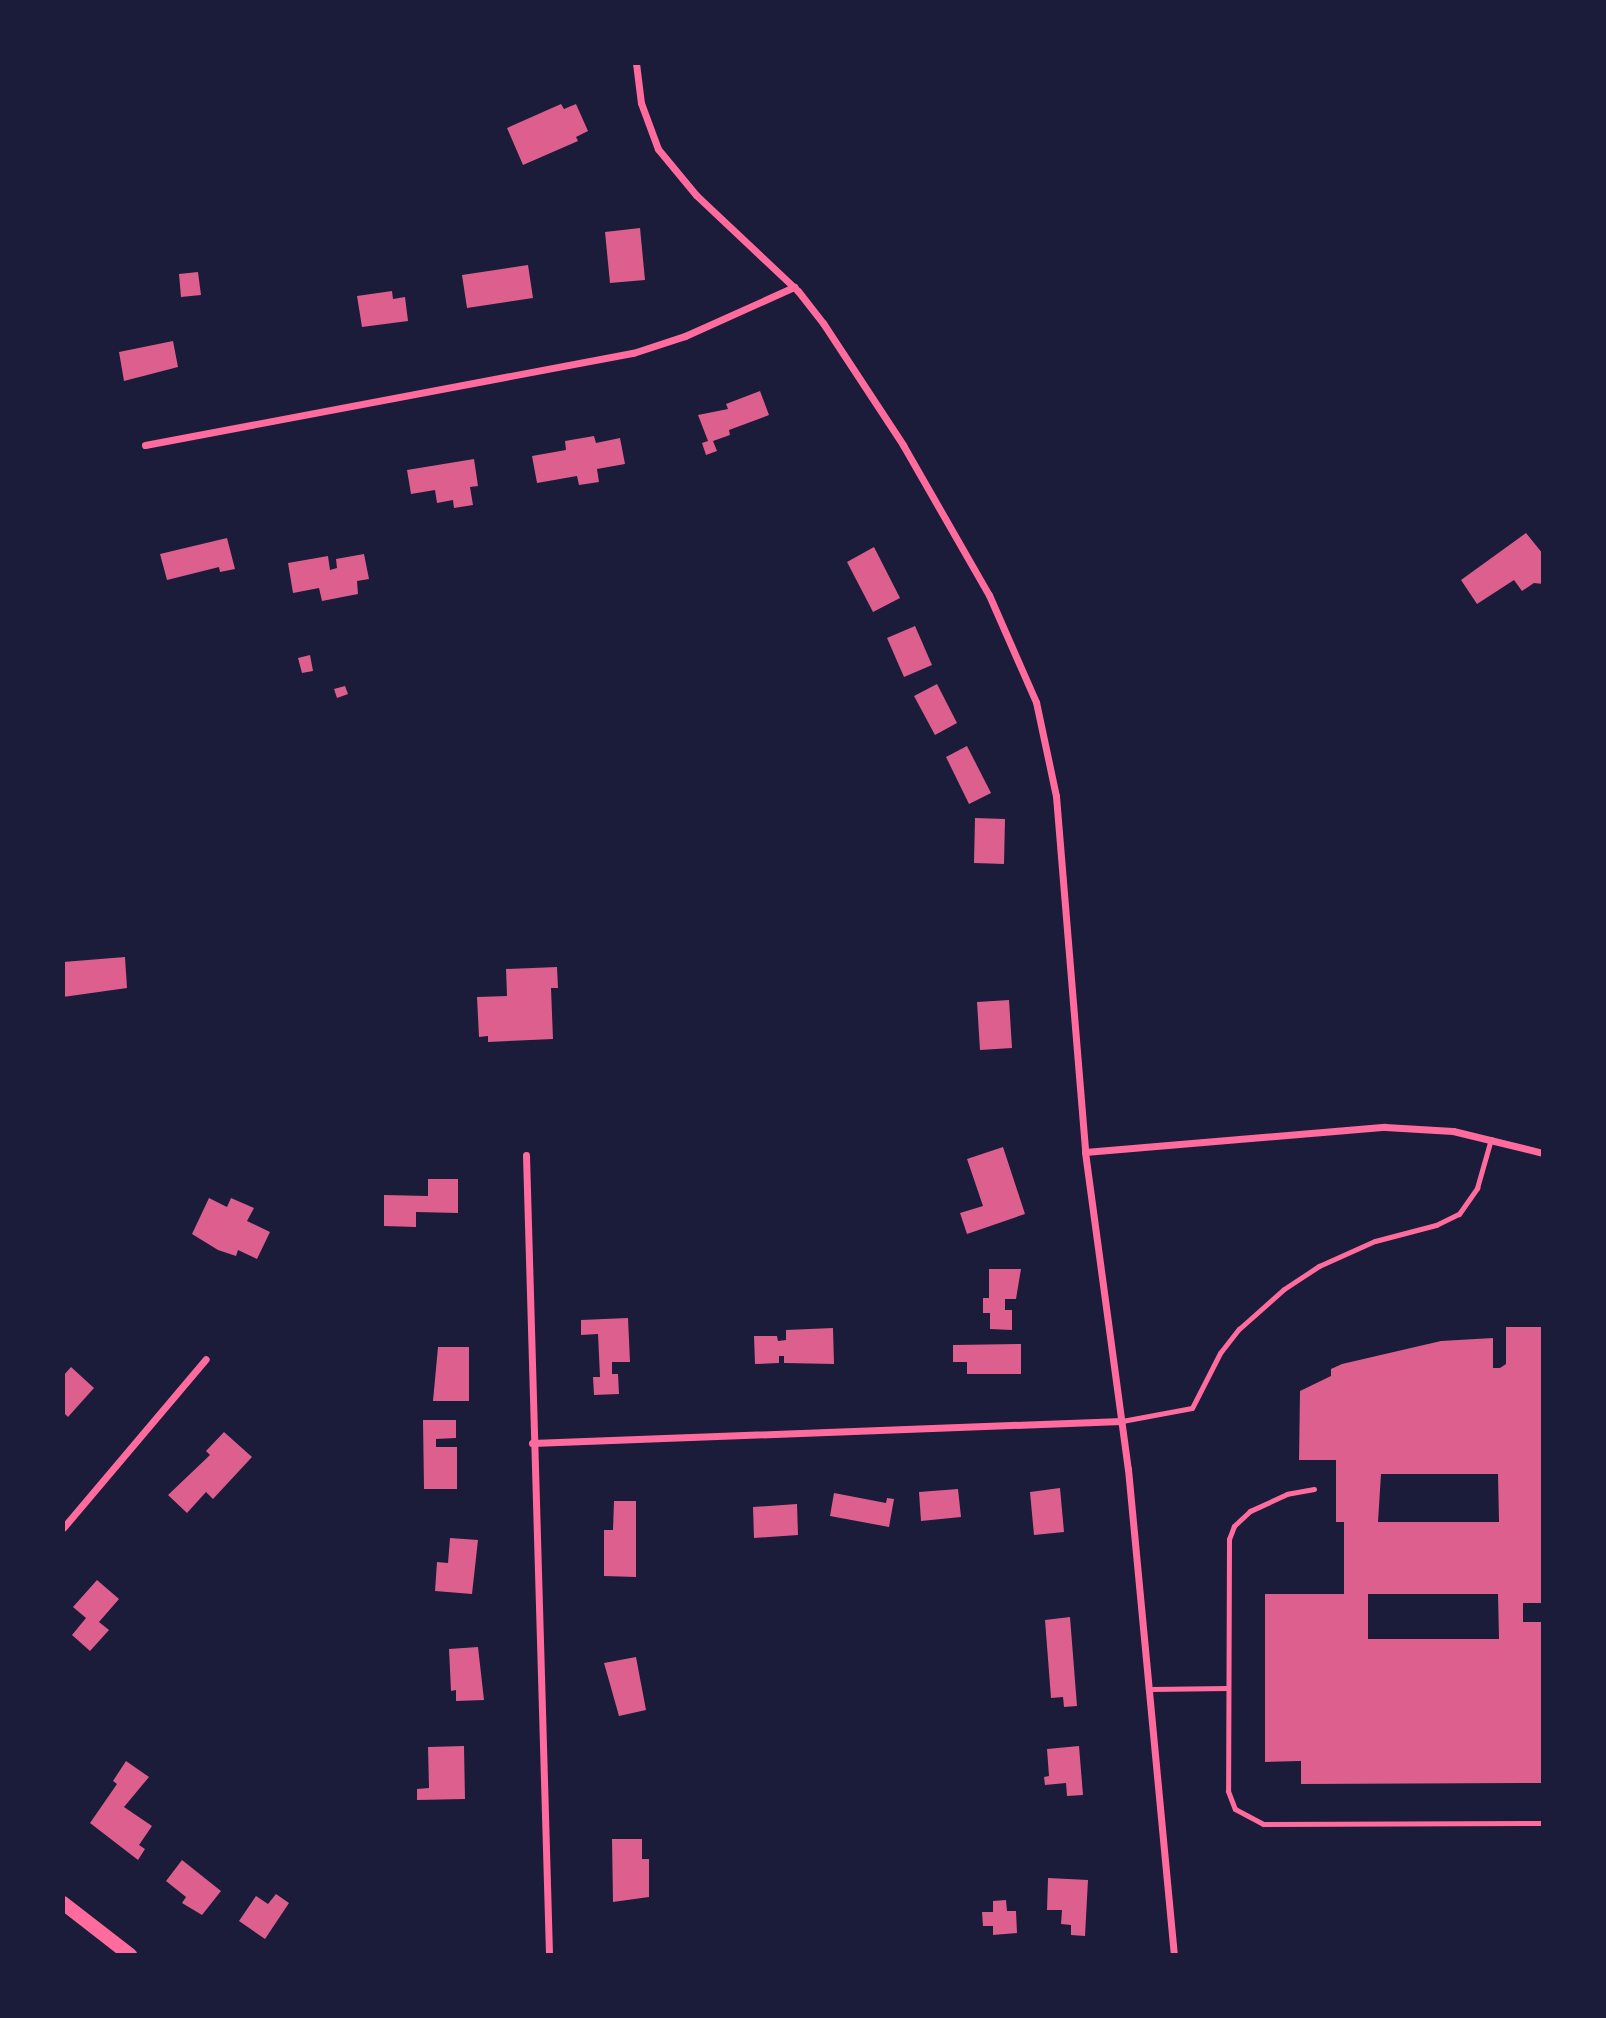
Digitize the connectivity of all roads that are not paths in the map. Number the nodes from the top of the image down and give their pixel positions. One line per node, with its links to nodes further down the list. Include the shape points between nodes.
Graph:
1 (636, 63): 2 (street, via 641,103 664,158 696,195)
2 (794, 287): 3 (street, via 685,336 633,353); 5 (street, via 841,348 910,457 989,595 1036,702 1056,796)
3 (145, 445)
4 (1491, 1139): 5 (street, via 1438,1129 1366,1128); 6 (street); 9 (lane, via 1478,1188 1459,1214 1372,1242 1319,1266 1284,1289 1239,1329 1220,1353 1192,1408)
5 (1085, 1152): 9 (street)
6 (1543, 1153)
7 (526, 1155): 10 (street)
8 (206, 1359): 12 (street)
9 (1122, 1421): 10 (street); 14 (street)
10 (533, 1443): 18 (street)
11 (1314, 1489): 13 (lane, via 1263,1504 1244,1515 1231,1532)
12 (63, 1528)
13 (1228, 1688): 14 (lane); 15 (lane, via 1228,1791 1235,1809 1250,1821)
14 (1151, 1689): 19 (street)
15 (1543, 1823)
16 (63, 1903): 17 (main road)
17 (130, 1955)
18 (549, 1955)
19 (1174, 1955)

